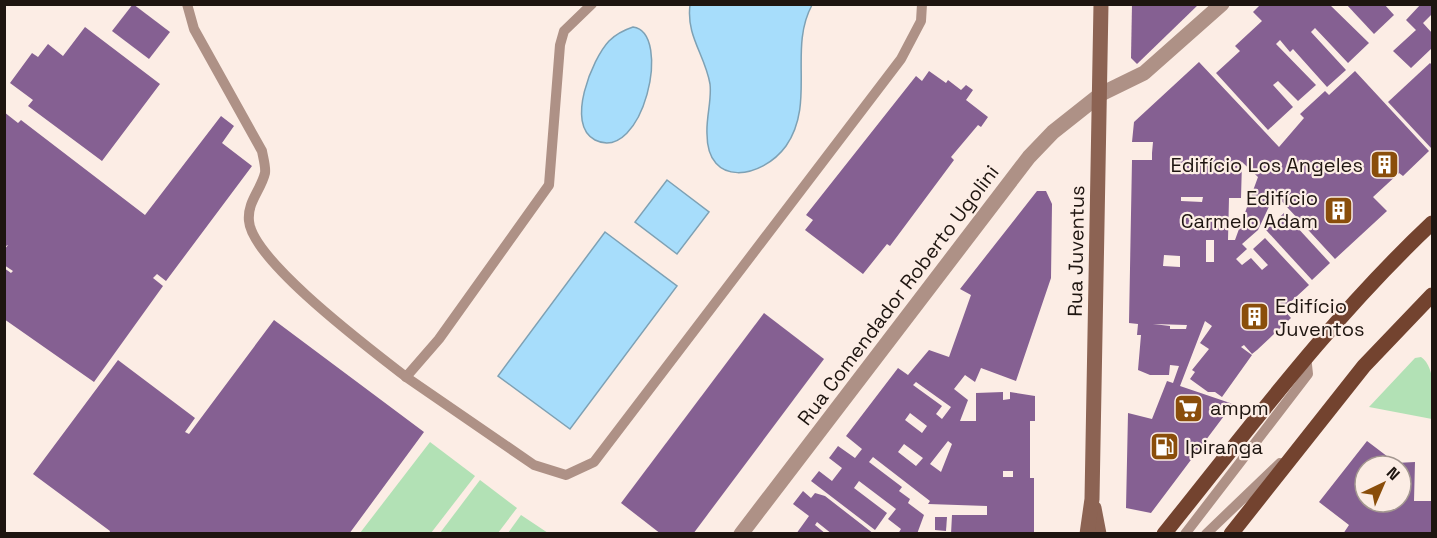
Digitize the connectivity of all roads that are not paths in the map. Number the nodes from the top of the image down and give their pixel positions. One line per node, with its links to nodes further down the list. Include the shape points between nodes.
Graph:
1 (187, 4): 10 (lane, via 194,29 262,151 265,173 252,198 249,222 263,250 325,314)
2 (592, 4): 10 (lane, via 564,31 560,45 549,185 439,339)
3 (922, 4): 10 (lane, via 921,21 902,59 594,462 566,475 534,465)
4 (1101, 4): 6 (main road, Rua Juventus)
5 (1222, 4): 6 (street, Rua Comendador Roberto Ugolini, via 1144,72)
6 (1101, 94): 12 (main road, Rua Juventus); 13 (street, Rua Comendador Roberto Ugolini, via 1053,132 1029,157)
7 (1432, 223): 9 (main road)
8 (1432, 295): 11 (main road, via 1364,366)
9 (1306, 356): 16 (main road); 17 (lane, via 1308,374)
10 (406, 377)
11 (1313, 431): 18 (lane); 19 (main road)
12 (1092, 499): 14 (main road, Rua Juventus); 15 (main road, Rua Juventus)
13 (741, 534)
14 (1087, 534)
15 (1100, 534)
16 (1164, 534)
17 (1185, 534)
18 (1206, 534)
19 (1231, 534)

